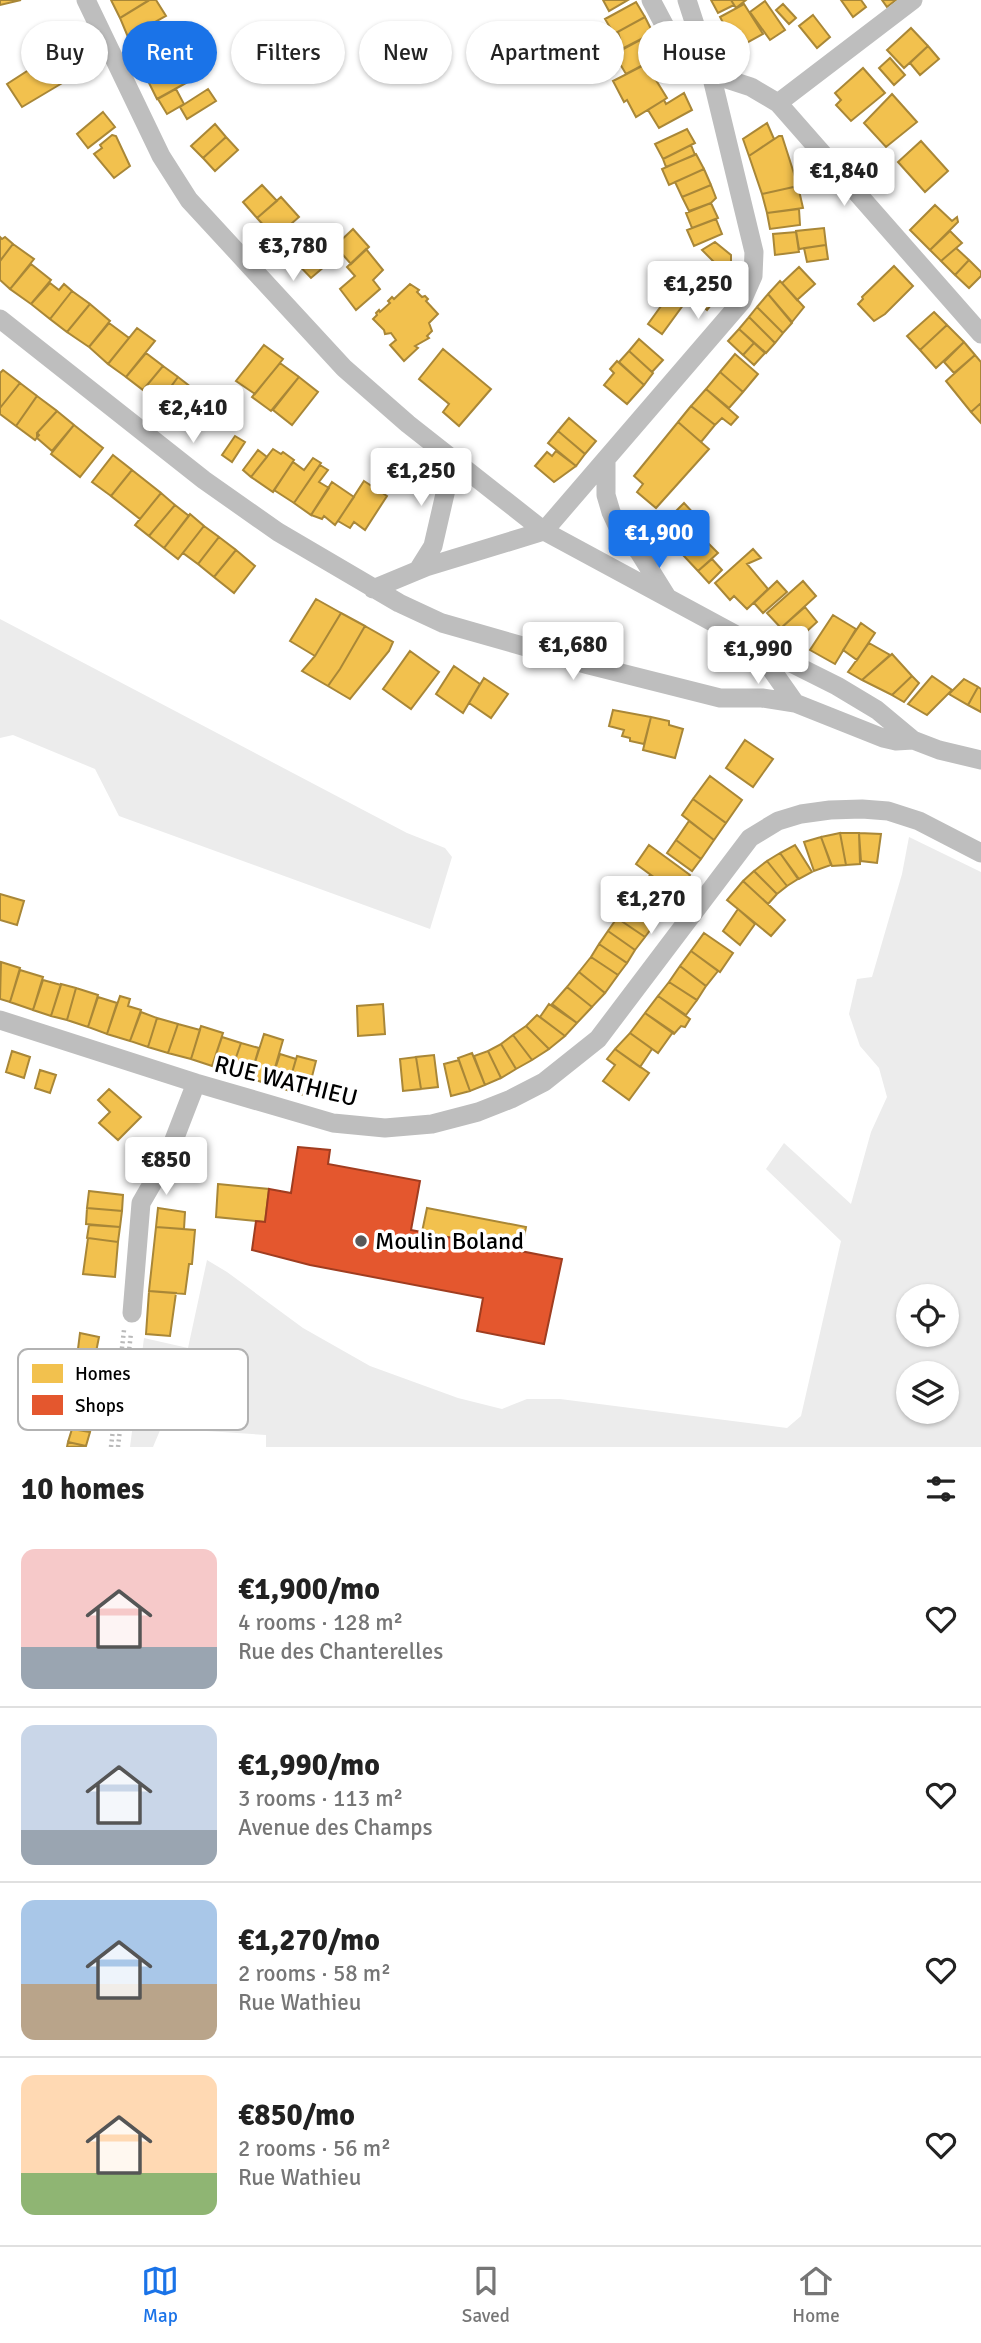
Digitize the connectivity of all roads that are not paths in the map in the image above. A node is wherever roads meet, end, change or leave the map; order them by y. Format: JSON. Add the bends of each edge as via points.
{"nodes":[{"id":1,"x":86,"y":0,"type":"edge"},
{"id":2,"x":651,"y":0,"type":"edge"},
{"id":3,"x":687,"y":0,"type":"edge"},
{"id":4,"x":913,"y":0,"type":"edge"},
{"id":5,"x":662,"y":21,"type":"edge"},
{"id":6,"x":694,"y":21,"type":"edge"},
{"id":7,"x":713,"y":84,"type":"edge"},
{"id":8,"x":740,"y":84,"type":"edge"},
{"id":9,"x":778,"y":103,"type":"junction"},
{"id":10,"x":0,"y":319,"type":"edge"},
{"id":11,"x":981,"y":334,"type":"edge"},
{"id":12,"x":453,"y":459,"type":"junction"},
{"id":13,"x":606,"y":459,"type":"junction"},
{"id":14,"x":544,"y":531,"type":"junction"},
{"id":15,"x":418,"y":570,"type":"junction"},
{"id":16,"x":373,"y":589,"type":"junction"},
{"id":17,"x":668,"y":598,"type":"junction"},
{"id":18,"x":755,"y":645,"type":"junction"},
{"id":19,"x":747,"y":697,"type":"junction"},
{"id":20,"x":794,"y":703,"type":"junction"},
{"id":21,"x":913,"y":740,"type":"junction"},
{"id":22,"x":981,"y":760,"type":"edge"},
{"id":23,"x":981,"y":853,"type":"edge"},
{"id":24,"x":0,"y":1020,"type":"edge"},
{"id":25,"x":196,"y":1083,"type":"junction"},
{"id":26,"x":132,"y":1313,"type":"road end"}],
"edges":[{"from":1,"to":12,"type":"street","via":[[161,156],[189,200],[344,368]]},
{"from":2,"to":5,"type":"street"},
{"from":3,"to":6,"type":"street"},
{"from":4,"to":9,"type":"street"},
{"from":7,"to":13,"type":"street","via":[[754,252],[753,276],[742,301]]},
{"from":8,"to":9,"type":"street"},
{"from":9,"to":11,"type":"street"},
{"from":10,"to":16,"type":"street","via":[[204,480],[278,532]]},
{"from":12,"to":14,"type":"street"},
{"from":12,"to":15,"type":"street","via":[[433,546]]},
{"from":13,"to":14,"type":"street"},
{"from":13,"to":17,"type":"street","via":[[611,512]]},
{"from":14,"to":15,"type":"street"},
{"from":14,"to":17,"type":"street"},
{"from":15,"to":16,"type":"street"},
{"from":16,"to":19,"type":"street","via":[[442,623],[691,691],[720,698]]},
{"from":17,"to":18,"type":"street"},
{"from":18,"to":19,"type":"street","via":[[764,678]]},
{"from":18,"to":20,"type":"street"},
{"from":18,"to":21,"type":"street","via":[[857,697]]},
{"from":19,"to":20,"type":"street"},
{"from":20,"to":21,"type":"street","via":[[883,738]]},
{"from":21,"to":22,"type":"street"},
{"from":23,"to":25,"type":"street","name":"RUE WATHIEU","via":[[941,831],[888,811],[830,810],[778,821],[750,838],[598,1039],[544,1082],[478,1112],[397,1127],[332,1123]]},
{"from":24,"to":25,"type":"street"},
{"from":25,"to":26,"type":"street","name":"RUE WATHIEU","via":[[167,1158],[141,1203]]}]}
